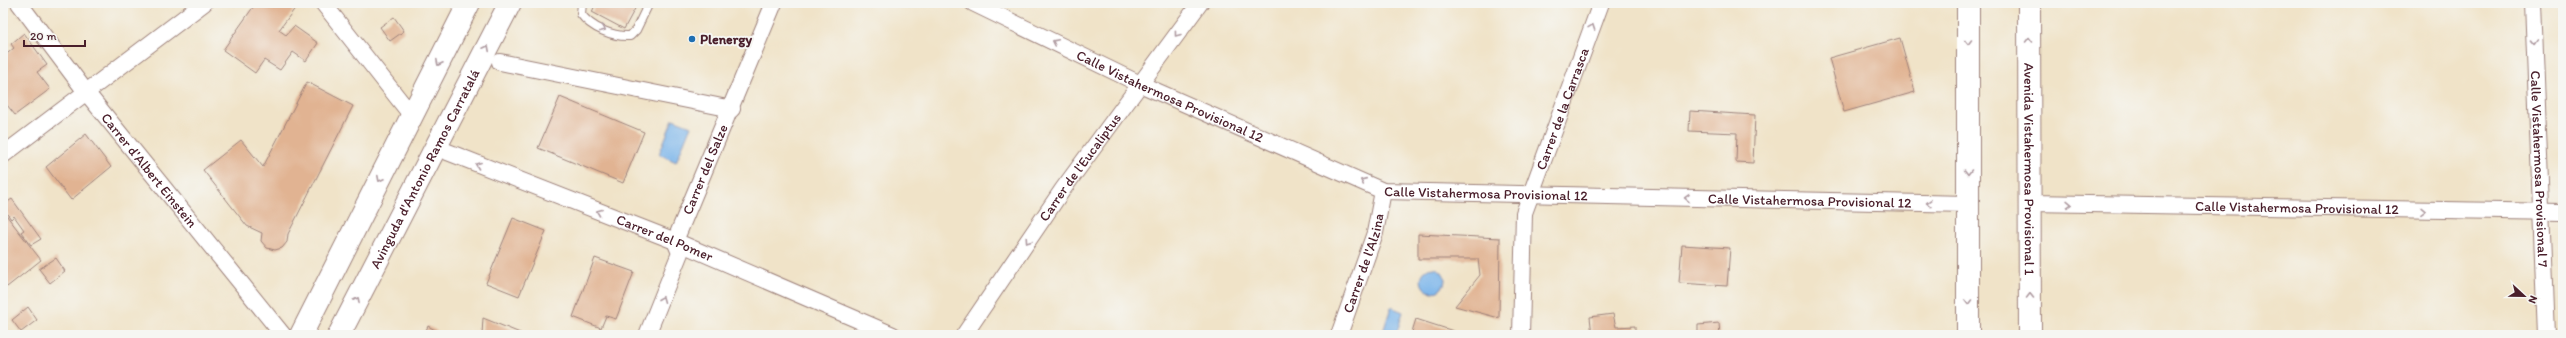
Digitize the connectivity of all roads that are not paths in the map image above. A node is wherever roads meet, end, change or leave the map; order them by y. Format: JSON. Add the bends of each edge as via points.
{"nodes":[{"id":1,"x":20,"y":3,"type":"edge"},
{"id":2,"x":204,"y":3,"type":"edge"},
{"id":3,"x":323,"y":3,"type":"edge"},
{"id":4,"x":469,"y":3,"type":"edge"},
{"id":5,"x":510,"y":3,"type":"edge"},
{"id":6,"x":582,"y":3,"type":"edge"},
{"id":7,"x":649,"y":3,"type":"edge"},
{"id":8,"x":774,"y":3,"type":"edge"},
{"id":9,"x":973,"y":3,"type":"edge"},
{"id":10,"x":1200,"y":3,"type":"edge"},
{"id":11,"x":1601,"y":3,"type":"edge"},
{"id":12,"x":1968,"y":3,"type":"edge"},
{"id":13,"x":2029,"y":3,"type":"edge"},
{"id":14,"x":2533,"y":3,"type":"edge"},
{"id":15,"x":500,"y":62,"type":"dead end"},
{"id":16,"x":1140,"y":84,"type":"junction"},
{"id":17,"x":86,"y":92,"type":"junction"},
{"id":18,"x":732,"y":109,"type":"junction"},
{"id":19,"x":412,"y":116,"type":"junction"},
{"id":20,"x":435,"y":148,"type":"junction"},
{"id":21,"x":3,"y":155,"type":"edge"},
{"id":22,"x":1383,"y":191,"type":"junction"},
{"id":23,"x":1530,"y":194,"type":"junction"},
{"id":24,"x":2030,"y":203,"type":"junction"},
{"id":25,"x":1968,"y":204,"type":"junction"},
{"id":26,"x":2563,"y":212,"type":"edge"},
{"id":27,"x":2540,"y":214,"type":"junction"},
{"id":28,"x":675,"y":241,"type":"junction"},
{"id":29,"x":283,"y":335,"type":"edge"},
{"id":30,"x":301,"y":335,"type":"edge"},
{"id":31,"x":339,"y":335,"type":"edge"},
{"id":32,"x":647,"y":335,"type":"edge"},
{"id":33,"x":893,"y":335,"type":"edge"},
{"id":34,"x":964,"y":335,"type":"edge"},
{"id":35,"x":1339,"y":335,"type":"edge"},
{"id":36,"x":1521,"y":335,"type":"edge"},
{"id":37,"x":1968,"y":335,"type":"edge"},
{"id":38,"x":2030,"y":335,"type":"edge"},
{"id":39,"x":2546,"y":335,"type":"edge"}],
"edges":[{"from":1,"to":17,"type":"street","name":"Carrer d'Albert Einstein"},
{"from":2,"to":17,"type":"street"},
{"from":3,"to":19,"type":"street"},
{"from":4,"to":19,"type":"main road","one_way":true},
{"from":20,"to":5,"type":"main road","name":"Avinguda d'Antonio Ramos Carratalá","one_way":true},
{"from":6,"to":7,"type":"lane","one_way":true,"via":[[581,14],[588,23],[620,36],[630,36],[636,30]]},
{"from":8,"to":18,"type":"street","name":"Carrer del Salze"},
{"from":16,"to":9,"type":"street","name":"Calle Vistahermosa Provisional 12","one_way":true},
{"from":10,"to":16,"type":"street","name":"Carrer de l'Eucaliptus","one_way":true},
{"from":23,"to":11,"type":"street","name":"Carrer de la Carrasca","one_way":true},
{"from":12,"to":25,"type":"main road","one_way":true},
{"from":24,"to":13,"type":"main road","name":"Avenida Vistahermosa Provisional 1","one_way":true},
{"from":14,"to":27,"type":"street","name":"Calle Vistahermosa Provisional 7","one_way":true},
{"from":15,"to":18,"type":"street"},
{"from":22,"to":16,"type":"street","name":"Calle Vistahermosa Provisional 12","one_way":true},
{"from":16,"to":34,"type":"street","name":"Carrer de l'Eucaliptus","one_way":true},
{"from":17,"to":21,"type":"street"},
{"from":17,"to":29,"type":"street","name":"Carrer d'Albert Einstein"},
{"from":18,"to":28,"type":"street","name":"Carrer del Salze"},
{"from":19,"to":30,"type":"main road","one_way":true},
{"from":28,"to":20,"type":"street","name":"Carrer del Pomer","one_way":true},
{"from":31,"to":20,"type":"main road","name":"Avinguda d'Antonio Ramos Carratalá","one_way":true},
{"from":22,"to":23,"type":"street","name":"Calle Vistahermosa Provisional 12"},
{"from":22,"to":35,"type":"street","name":"Carrer de l'Alzina","via":[[1375,233]]},
{"from":25,"to":23,"type":"street","name":"Calle Vistahermosa Provisional 12","one_way":true},
{"from":23,"to":36,"type":"street","name":"Carrer de la Carrasca","via":[[1524,213]]},
{"from":24,"to":27,"type":"street","name":"Calle Vistahermosa Provisional 12","one_way":true},
{"from":38,"to":24,"type":"main road","name":"Avenida Vistahermosa Provisional 1","one_way":true},
{"from":25,"to":37,"type":"main road","one_way":true},
{"from":26,"to":27,"type":"street","name":"Calle Vistahermosa Provisional 12"},
{"from":27,"to":39,"type":"street","name":"Calle Vistahermosa Provisional 7"},
{"from":32,"to":28,"type":"street","one_way":true,"via":[[680,253]]},
{"from":28,"to":33,"type":"street","name":"Carrer del Pomer"}]}
